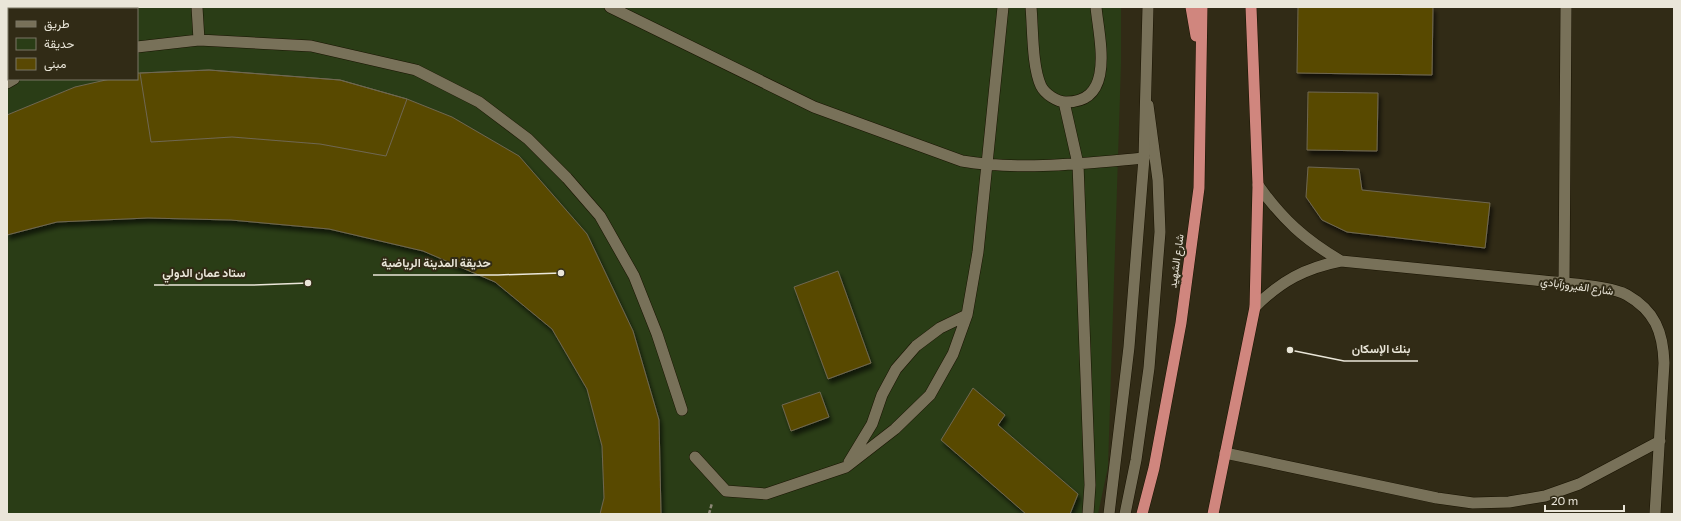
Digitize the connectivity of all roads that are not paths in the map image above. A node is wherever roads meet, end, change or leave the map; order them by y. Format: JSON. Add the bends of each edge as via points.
{"nodes":[{"id":1,"x":197,"y":7,"type":"edge"},
{"id":2,"x":610,"y":7,"type":"edge"},
{"id":3,"x":1003,"y":7,"type":"edge"},
{"id":4,"x":1031,"y":7,"type":"edge"},
{"id":5,"x":1096,"y":7,"type":"edge"},
{"id":6,"x":1148,"y":7,"type":"edge"},
{"id":7,"x":1191,"y":7,"type":"edge"},
{"id":8,"x":1202,"y":7,"type":"edge"},
{"id":9,"x":1251,"y":7,"type":"edge"},
{"id":10,"x":1566,"y":7,"type":"edge"},
{"id":11,"x":199,"y":40,"type":"junction"},
{"id":12,"x":138,"y":47,"type":"edge"},
{"id":13,"x":1201,"y":64,"type":"junction"},
{"id":14,"x":1146,"y":92,"type":"junction"},
{"id":15,"x":1064,"y":102,"type":"junction"},
{"id":16,"x":1144,"y":158,"type":"junction"},
{"id":17,"x":1078,"y":164,"type":"junction"},
{"id":18,"x":986,"y":165,"type":"junction"},
{"id":19,"x":1258,"y":185,"type":"junction"},
{"id":20,"x":1341,"y":261,"type":"junction"},
{"id":21,"x":1564,"y":284,"type":"junction"},
{"id":22,"x":1255,"y":307,"type":"junction"},
{"id":23,"x":967,"y":315,"type":"junction"},
{"id":24,"x":682,"y":410,"type":"dead end"},
{"id":25,"x":1660,"y":441,"type":"junction"},
{"id":26,"x":1225,"y":453,"type":"junction"},
{"id":27,"x":695,"y":457,"type":"dead end"},
{"id":28,"x":846,"y":467,"type":"junction"},
{"id":29,"x":1088,"y":514,"type":"edge"},
{"id":30,"x":1109,"y":514,"type":"edge"},
{"id":31,"x":1125,"y":514,"type":"edge"},
{"id":32,"x":1142,"y":514,"type":"edge"},
{"id":33,"x":1213,"y":514,"type":"edge"},
{"id":34,"x":1655,"y":514,"type":"edge"}],
"edges":[{"from":1,"to":11,"type":"street"},
{"from":2,"to":18,"type":"street","via":[[814,107],[962,161]]},
{"from":3,"to":18,"type":"street"},
{"from":4,"to":15,"type":"street","via":[[1037,75],[1042,87],[1051,97]]},
{"from":5,"to":15,"type":"street","via":[[1102,73],[1098,85],[1089,96],[1077,101]]},
{"from":6,"to":14,"type":"street"},
{"from":7,"to":13,"type":"highway"},
{"from":8,"to":13,"type":"highway","name":"شارع الشهيد"},
{"from":9,"to":19,"type":"highway"},
{"from":10,"to":21,"type":"street"},
{"from":11,"to":12,"type":"street"},
{"from":11,"to":24,"type":"street","via":[[311,46],[416,70],[479,102],[528,139],[567,178],[608,229],[634,276],[657,334]]},
{"from":13,"to":32,"type":"highway","name":"شارع الشهيد","via":[[1199,188],[1181,323],[1154,468]]},
{"from":14,"to":16,"type":"street"},
{"from":14,"to":31,"type":"street","via":[[1158,180],[1160,232],[1149,368]]},
{"from":15,"to":17,"type":"street"},
{"from":16,"to":17,"type":"street"},
{"from":16,"to":30,"type":"street","via":[[1129,347]]},
{"from":17,"to":18,"type":"street"},
{"from":17,"to":29,"type":"street","via":[[1090,485]]},
{"from":18,"to":23,"type":"street","via":[[978,252]]},
{"from":19,"to":20,"type":"street","name":"شارع الفيروزآبادي","via":[[1271,204],[1295,229]]},
{"from":19,"to":22,"type":"highway"},
{"from":20,"to":21,"type":"street","name":"شارع الفيروزآبادي"},
{"from":20,"to":22,"type":"street","name":"شارع الفيروزآبادي","via":[[1303,271],[1269,293]]},
{"from":21,"to":25,"type":"street","name":"شارع الفيروزآبادي","via":[[1609,289],[1625,294],[1640,303],[1651,315],[1659,330],[1663,346]]},
{"from":22,"to":26,"type":"highway"},
{"from":23,"to":28,"type":"street","via":[[953,354],[930,395],[895,429]]},
{"from":23,"to":28,"type":"street","via":[[940,328],[916,346],[896,369],[882,395],[872,424]]},
{"from":25,"to":26,"type":"street","via":[[1572,487],[1516,501],[1480,503],[1437,498]]},
{"from":25,"to":34,"type":"street","name":"شارع الفيروزآبادي"},
{"from":26,"to":33,"type":"highway"},
{"from":27,"to":28,"type":"street","via":[[726,491],[766,494]]}]}
